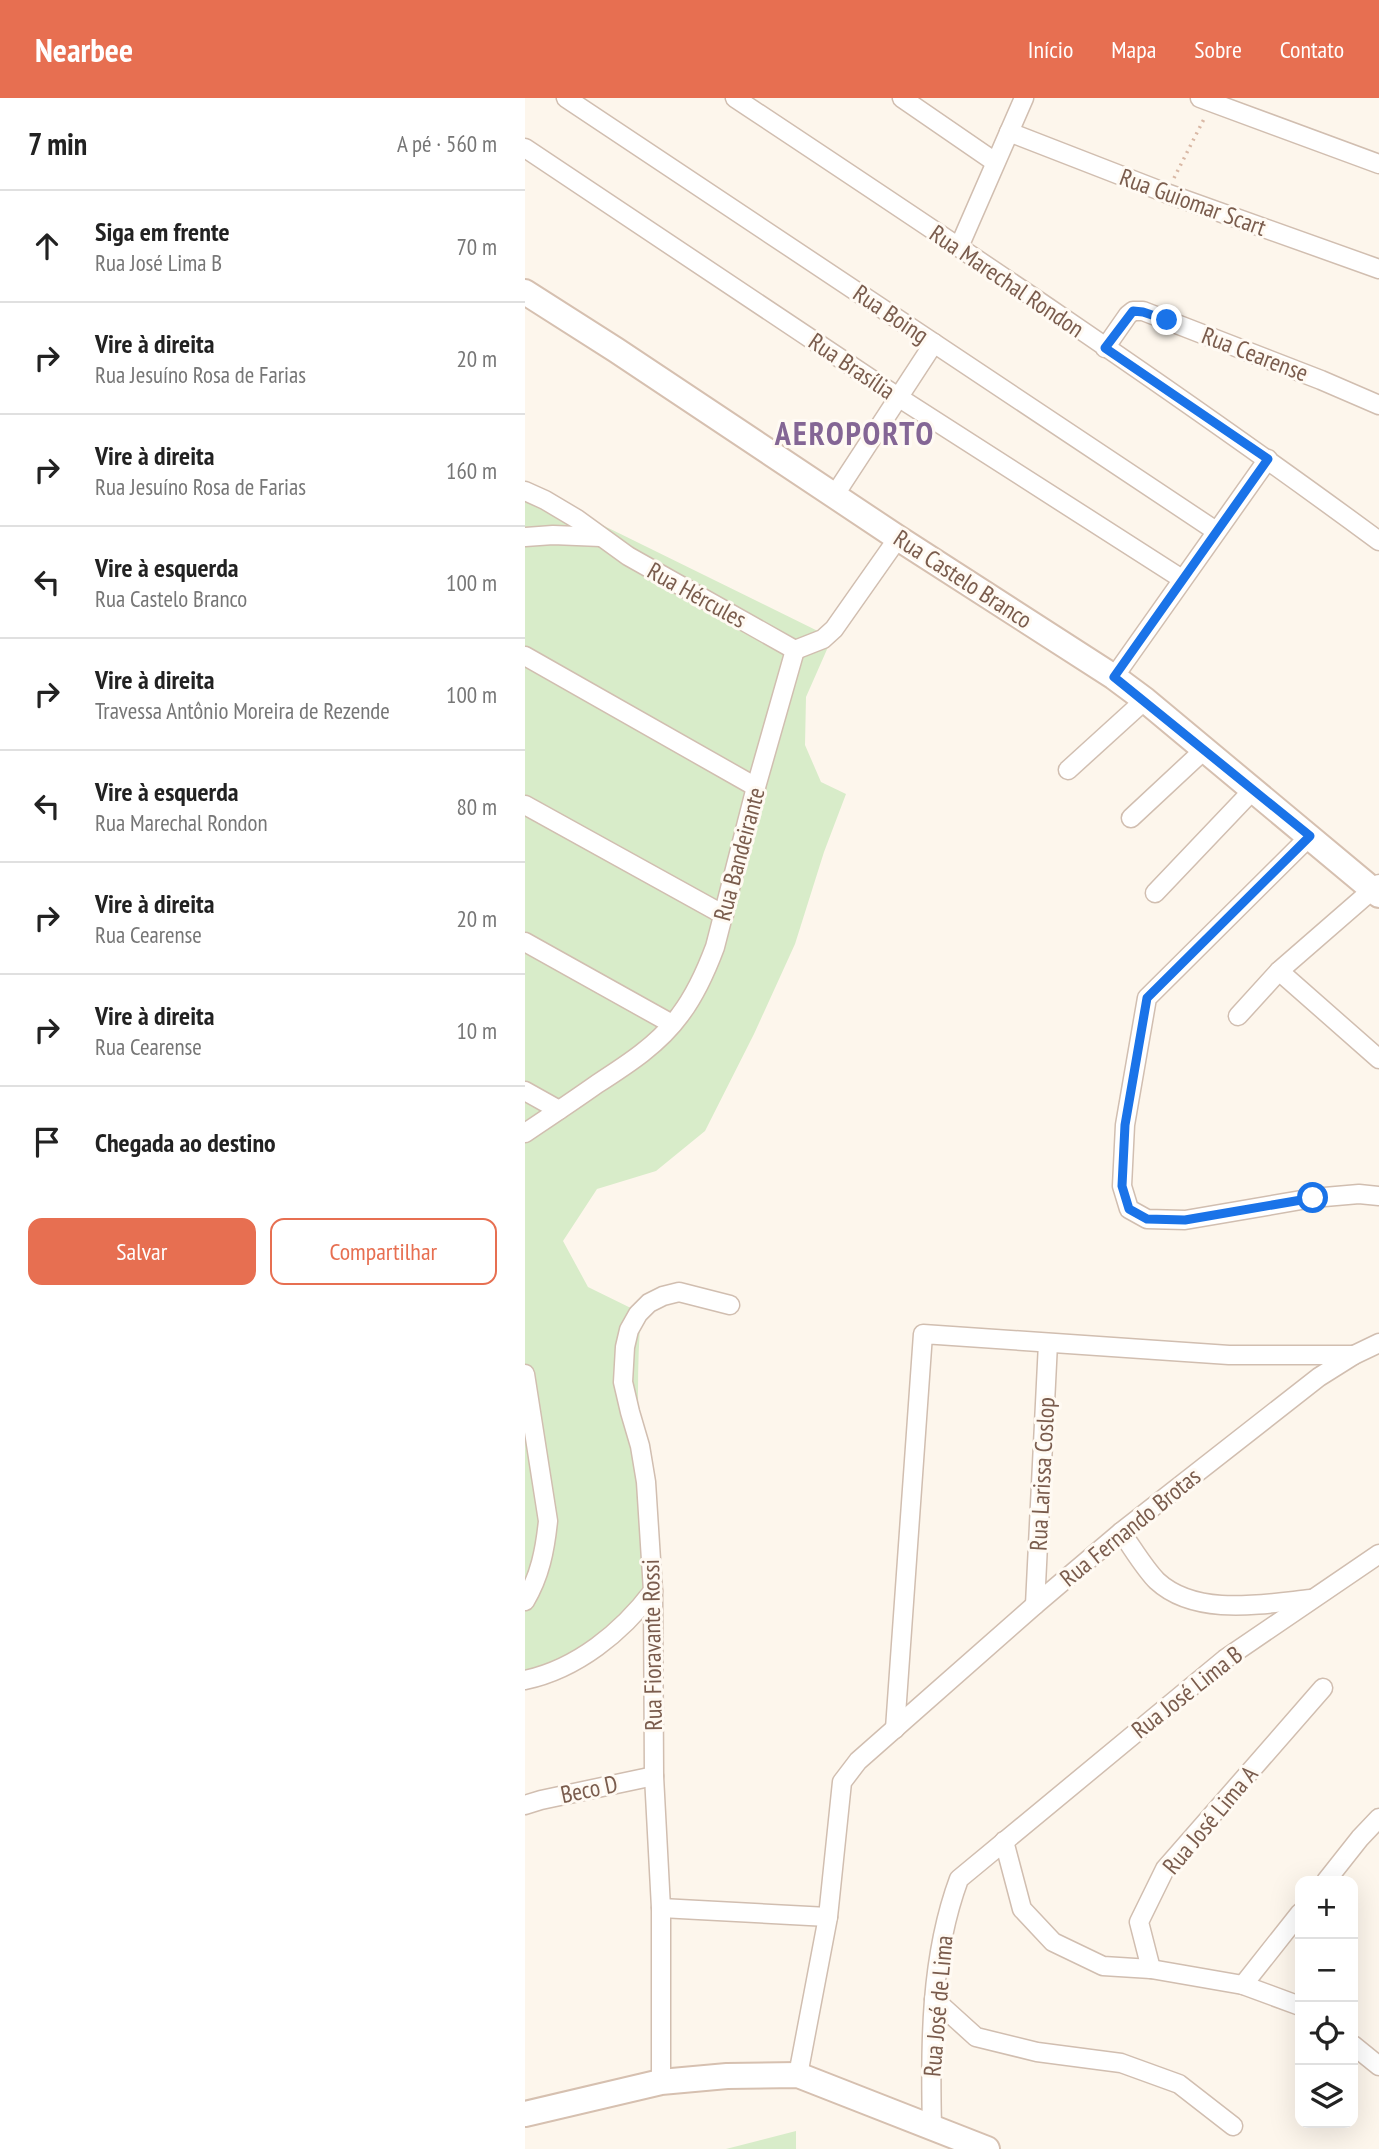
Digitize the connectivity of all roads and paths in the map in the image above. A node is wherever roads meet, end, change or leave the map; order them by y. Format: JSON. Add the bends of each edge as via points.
{"nodes":[{"id":1,"x":566,"y":98,"type":"edge"},
{"id":2,"x":735,"y":98,"type":"edge"},
{"id":3,"x":902,"y":98,"type":"edge"},
{"id":4,"x":1024,"y":98,"type":"edge"},
{"id":5,"x":1214,"y":100,"type":"edge"},
{"id":6,"x":1009,"y":132,"type":"junction"},
{"id":7,"x":525,"y":148,"type":"edge"},
{"id":8,"x":996,"y":162,"type":"junction"},
{"id":9,"x":1379,"y":164,"type":"edge"},
{"id":10,"x":1166,"y":194,"type":"junction"},
{"id":11,"x":959,"y":247,"type":"junction"},
{"id":12,"x":1379,"y":269,"type":"edge"},
{"id":13,"x":525,"y":292,"type":"edge"},
{"id":14,"x":934,"y":343,"type":"junction"},
{"id":15,"x":1105,"y":348,"type":"junction"},
{"id":16,"x":898,"y":397,"type":"junction"},
{"id":17,"x":1379,"y":405,"type":"edge"},
{"id":18,"x":1268,"y":459,"type":"junction"},
{"id":19,"x":525,"y":491,"type":"edge"},
{"id":20,"x":834,"y":496,"type":"junction"},
{"id":21,"x":1216,"y":531,"type":"junction"},
{"id":22,"x":525,"y":537,"type":"edge"},
{"id":23,"x":601,"y":537,"type":"junction"},
{"id":24,"x":898,"y":538,"type":"junction"},
{"id":25,"x":1379,"y":541,"type":"edge"},
{"id":26,"x":1182,"y":579,"type":"junction"},
{"id":27,"x":795,"y":650,"type":"junction"},
{"id":28,"x":525,"y":656,"type":"edge"},
{"id":29,"x":1114,"y":677,"type":"junction"},
{"id":30,"x":1145,"y":700,"type":"junction"},
{"id":31,"x":1204,"y":750,"type":"junction"},
{"id":32,"x":1068,"y":770,"type":"dead end"},
{"id":33,"x":756,"y":787,"type":"junction"},
{"id":34,"x":1253,"y":790,"type":"junction"},
{"id":35,"x":525,"y":805,"type":"edge"},
{"id":36,"x":1131,"y":818,"type":"dead end"},
{"id":37,"x":1310,"y":836,"type":"junction"},
{"id":38,"x":1377,"y":889,"type":"edge"},
{"id":39,"x":1156,"y":893,"type":"dead end"},
{"id":40,"x":724,"y":915,"type":"junction"},
{"id":41,"x":525,"y":942,"type":"edge"},
{"id":42,"x":1279,"y":971,"type":"junction"},
{"id":43,"x":1238,"y":1016,"type":"dead end"},
{"id":44,"x":673,"y":1024,"type":"junction"},
{"id":45,"x":1379,"y":1059,"type":"edge"},
{"id":46,"x":525,"y":1091,"type":"edge"},
{"id":47,"x":559,"y":1110,"type":"junction"},
{"id":48,"x":525,"y":1133,"type":"edge"},
{"id":49,"x":1379,"y":1196,"type":"edge"},
{"id":50,"x":730,"y":1305,"type":"dead end"},
{"id":51,"x":1048,"y":1343,"type":"junction"},
{"id":52,"x":1379,"y":1343,"type":"edge"},
{"id":53,"x":1354,"y":1355,"type":"junction"},
{"id":54,"x":525,"y":1374,"type":"edge"},
{"id":55,"x":1121,"y":1532,"type":"junction"},
{"id":56,"x":1379,"y":1554,"type":"edge"},
{"id":57,"x":653,"y":1591,"type":"junction"},
{"id":58,"x":526,"y":1598,"type":"edge"},
{"id":59,"x":1314,"y":1599,"type":"junction"},
{"id":60,"x":1035,"y":1605,"type":"junction"},
{"id":61,"x":525,"y":1680,"type":"edge"},
{"id":62,"x":1323,"y":1688,"type":"dead end"},
{"id":63,"x":895,"y":1729,"type":"junction"},
{"id":64,"x":654,"y":1776,"type":"junction"},
{"id":65,"x":525,"y":1805,"type":"edge"},
{"id":66,"x":1379,"y":1818,"type":"edge"},
{"id":67,"x":1003,"y":1841,"type":"junction"},
{"id":68,"x":1330,"y":1876,"type":"edge"},
{"id":69,"x":661,"y":1908,"type":"junction"},
{"id":70,"x":828,"y":1917,"type":"junction"},
{"id":71,"x":1295,"y":1919,"type":"edge"},
{"id":72,"x":1151,"y":1969,"type":"junction"},
{"id":73,"x":1243,"y":1985,"type":"junction"},
{"id":74,"x":934,"y":1999,"type":"junction"},
{"id":75,"x":1295,"y":2005,"type":"edge"},
{"id":76,"x":1358,"y":2049,"type":"edge"},
{"id":77,"x":1379,"y":2066,"type":"edge"},
{"id":78,"x":798,"y":2075,"type":"junction"},
{"id":79,"x":661,"y":2082,"type":"junction"},
{"id":80,"x":525,"y":2114,"type":"edge"},
{"id":81,"x":1233,"y":2126,"type":"dead end"},
{"id":82,"x":932,"y":2128,"type":"junction"},
{"id":83,"x":987,"y":2149,"type":"edge"}],
"edges":[{"from":1,"to":14,"type":"street","name":"Rua Boing"},
{"from":2,"to":11,"type":"street","name":"Rua Marechal Rondon"},
{"from":3,"to":8,"type":"street"},
{"from":4,"to":6,"type":"street"},
{"from":5,"to":9,"type":"street"},
{"from":5,"to":10,"type":"path"},
{"from":6,"to":8,"type":"street"},
{"from":6,"to":10,"type":"street","name":"Rua Guiomar Scart"},
{"from":7,"to":16,"type":"street","name":"Rua Brasília"},
{"from":8,"to":11,"type":"street"},
{"from":10,"to":12,"type":"street","name":"Rua Guiomar Scart"},
{"from":11,"to":15,"type":"street","name":"Rua Marechal Rondon"},
{"from":13,"to":20,"type":"street","name":"Rua Castelo Branco"},
{"from":14,"to":16,"type":"street"},
{"from":14,"to":21,"type":"street","name":"Rua Boing"},
{"from":15,"to":17,"type":"street","name":"Rua Cearense","via":[[1128,315],[1143,312]]},
{"from":15,"to":18,"type":"street","name":"Rua Marechal Rondon"},
{"from":16,"to":20,"type":"street"},
{"from":16,"to":26,"type":"street","name":"Rua Brasília"},
{"from":18,"to":21,"type":"street"},
{"from":18,"to":25,"type":"street","name":"Rua Marechal Rondon"},
{"from":19,"to":23,"type":"street","name":"Rua Hércules","via":[[557,506]]},
{"from":20,"to":24,"type":"street","name":"Rua Castelo Branco"},
{"from":21,"to":26,"type":"street"},
{"from":22,"to":23,"type":"street"},
{"from":23,"to":27,"type":"street","name":"Rua Hércules"},
{"from":24,"to":27,"type":"street","via":[[834,629],[823,639]]},
{"from":24,"to":29,"type":"street","name":"Rua Castelo Branco"},
{"from":26,"to":29,"type":"street"},
{"from":27,"to":33,"type":"street","name":"Rua Bandeirante"},
{"from":28,"to":33,"type":"street"},
{"from":29,"to":30,"type":"street","name":"Rua Castelo Branco"},
{"from":30,"to":31,"type":"street","name":"Rua Castelo Branco"},
{"from":30,"to":32,"type":"street"},
{"from":31,"to":34,"type":"street","name":"Rua Castelo Branco"},
{"from":31,"to":36,"type":"street"},
{"from":33,"to":40,"type":"street","name":"Rua Bandeirante"},
{"from":34,"to":37,"type":"street","name":"Rua Castelo Branco"},
{"from":34,"to":39,"type":"street"},
{"from":35,"to":40,"type":"street"},
{"from":37,"to":38,"type":"street","name":"Rua Castelo Branco"},
{"from":37,"to":49,"type":"street","via":[[1147,998],[1125,1125],[1122,1186],[1129,1209],[1147,1219],[1185,1220],[1313,1198]]},
{"from":38,"to":42,"type":"street"},
{"from":40,"to":44,"type":"street","name":"Rua Bandeirante","via":[[706,972]]},
{"from":41,"to":44,"type":"street"},
{"from":42,"to":43,"type":"street"},
{"from":42,"to":45,"type":"street"},
{"from":44,"to":47,"type":"street","name":"Rua Bandeirante","via":[[642,1054]]},
{"from":46,"to":47,"type":"street"},
{"from":47,"to":48,"type":"street","name":"Rua Bandeirante"},
{"from":50,"to":57,"type":"street","name":"Rua Fioravante Rossi","via":[[679,1292],[649,1303],[629,1330],[623,1382],[641,1446]]},
{"from":51,"to":53,"type":"street","via":[[1230,1355]]},
{"from":51,"to":60,"type":"street","name":"Rua Larissa Coslop"},
{"from":51,"to":63,"type":"street","via":[[923,1334]]},
{"from":52,"to":53,"type":"street","name":"Rua Fernando Brotas"},
{"from":53,"to":55,"type":"street","name":"Rua Fernando Brotas","via":[[1319,1377]]},
{"from":54,"to":58,"type":"street","via":[[548,1521],[540,1570]]},
{"from":55,"to":59,"type":"street","via":[[1157,1581],[1197,1601],[1233,1606]]},
{"from":55,"to":60,"type":"street","name":"Rua Fernando Brotas"},
{"from":56,"to":59,"type":"street","name":"Rua José Lima B"},
{"from":57,"to":61,"type":"street","via":[[635,1615],[594,1649],[545,1676]]},
{"from":57,"to":64,"type":"street","name":"Rua Fioravante Rossi"},
{"from":59,"to":67,"type":"street","name":"Rua José Lima B","via":[[1225,1659]]},
{"from":60,"to":63,"type":"street","name":"Rua Fernando Brotas"},
{"from":62,"to":72,"type":"street","name":"Rua José Lima A","via":[[1165,1869],[1139,1922]]},
{"from":63,"to":70,"type":"street","name":"Rua Fernando Brotas","via":[[858,1761],[842,1782]]},
{"from":64,"to":65,"type":"street","name":"Beco D"},
{"from":64,"to":69,"type":"street","name":"Rua Fioravante Rossi"},
{"from":66,"to":68,"type":"street"},
{"from":67,"to":72,"type":"street","via":[[1022,1909],[1053,1942],[1103,1966]]},
{"from":67,"to":74,"type":"street","name":"Rua José de Lima","via":[[959,1879],[947,1910]]},
{"from":69,"to":70,"type":"street"},
{"from":69,"to":79,"type":"street","name":"Rua Fioravante Rossi"},
{"from":70,"to":78,"type":"street","name":"Rua Fernando Brotas"},
{"from":71,"to":73,"type":"street"},
{"from":72,"to":73,"type":"street"},
{"from":73,"to":75,"type":"street"},
{"from":74,"to":81,"type":"street","via":[[976,2037],[1037,2052],[1121,2063],[1179,2084]]},
{"from":74,"to":82,"type":"street","name":"Rua José de Lima"},
{"from":76,"to":77,"type":"street"},
{"from":78,"to":79,"type":"street"},
{"from":78,"to":82,"type":"street"},
{"from":79,"to":80,"type":"street"},
{"from":82,"to":83,"type":"street"}]}
